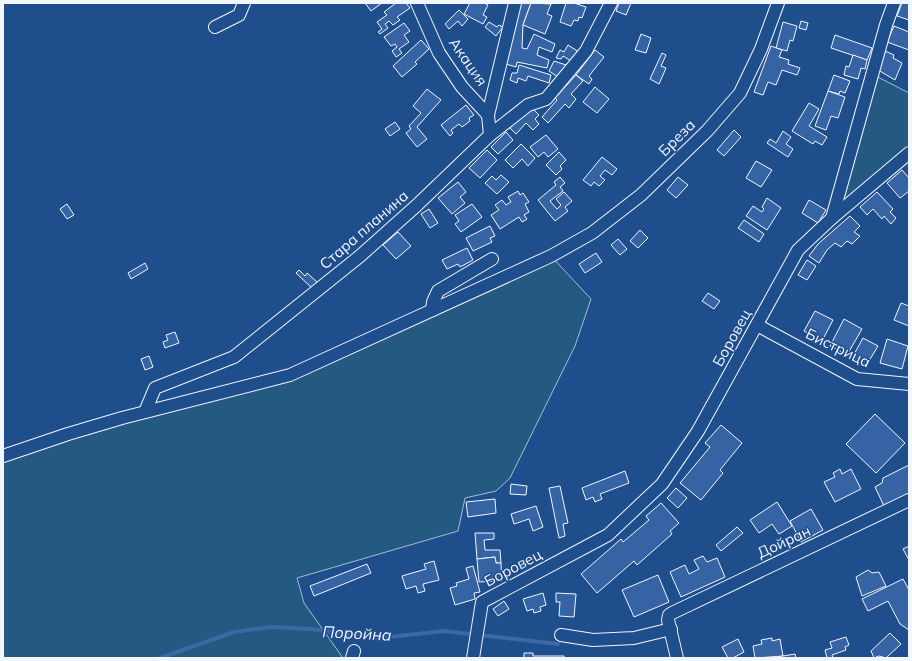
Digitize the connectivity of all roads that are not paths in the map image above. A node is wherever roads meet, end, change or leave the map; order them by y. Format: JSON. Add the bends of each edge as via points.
{"nodes":[{"id":1,"x":244,"y":3,"type":"edge"},
{"id":2,"x":417,"y":3,"type":"edge"},
{"id":3,"x":515,"y":3,"type":"edge"},
{"id":4,"x":611,"y":3,"type":"edge"},
{"id":5,"x":778,"y":3,"type":"edge"},
{"id":6,"x":894,"y":3,"type":"edge"},
{"id":7,"x":215,"y":27,"type":"dead end"},
{"id":8,"x":488,"y":115,"type":"junction"},
{"id":9,"x":490,"y":135,"type":"junction"},
{"id":10,"x":909,"y":153,"type":"edge"},
{"id":11,"x":832,"y":218,"type":"junction"},
{"id":12,"x":492,"y":259,"type":"dead end"},
{"id":13,"x":432,"y":310,"type":"junction"},
{"id":14,"x":757,"y":325,"type":"junction"},
{"id":15,"x":909,"y":384,"type":"edge"},
{"id":16,"x":145,"y":412,"type":"junction"},
{"id":17,"x":3,"y":456,"type":"edge"},
{"id":18,"x":909,"y":500,"type":"edge"},
{"id":19,"x":671,"y":629,"type":"junction"},
{"id":20,"x":561,"y":635,"type":"dead end"},
{"id":21,"x":473,"y":658,"type":"edge"},
{"id":22,"x":677,"y":658,"type":"edge"}],
"edges":[{"from":1,"to":7,"type":"street","via":[[239,15]]},
{"from":2,"to":8,"type":"street","name":"Акация","via":[[439,53],[462,87]]},
{"from":3,"to":8,"type":"street"},
{"from":4,"to":9,"type":"street","via":[[586,52],[546,98],[528,105]]},
{"from":5,"to":13,"type":"street","name":"Бреза","via":[[761,49],[740,93],[707,131],[642,195],[592,233],[551,256]]},
{"from":6,"to":11,"type":"street"},
{"from":8,"to":9,"type":"street"},
{"from":9,"to":16,"type":"street","name":"Стара планина","via":[[360,256],[234,357],[155,388]]},
{"from":10,"to":11,"type":"street","name":"Боровец"},
{"from":11,"to":14,"type":"street","name":"Боровец","via":[[798,250]]},
{"from":12,"to":13,"type":"street","via":[[438,291]]},
{"from":13,"to":16,"type":"street","name":"Бреза","via":[[290,375]]},
{"from":14,"to":15,"type":"street","name":"Бистрица","via":[[857,379]]},
{"from":14,"to":21,"type":"street","name":"Боровец","via":[[698,431],[662,484],[608,535],[482,602]]},
{"from":16,"to":17,"type":"street","name":"Бреза"},
{"from":18,"to":19,"type":"street","name":"Дойран","via":[[672,613],[668,620]]},
{"from":19,"to":20,"type":"street","via":[[634,638],[593,640]]},
{"from":19,"to":22,"type":"street"}]}
